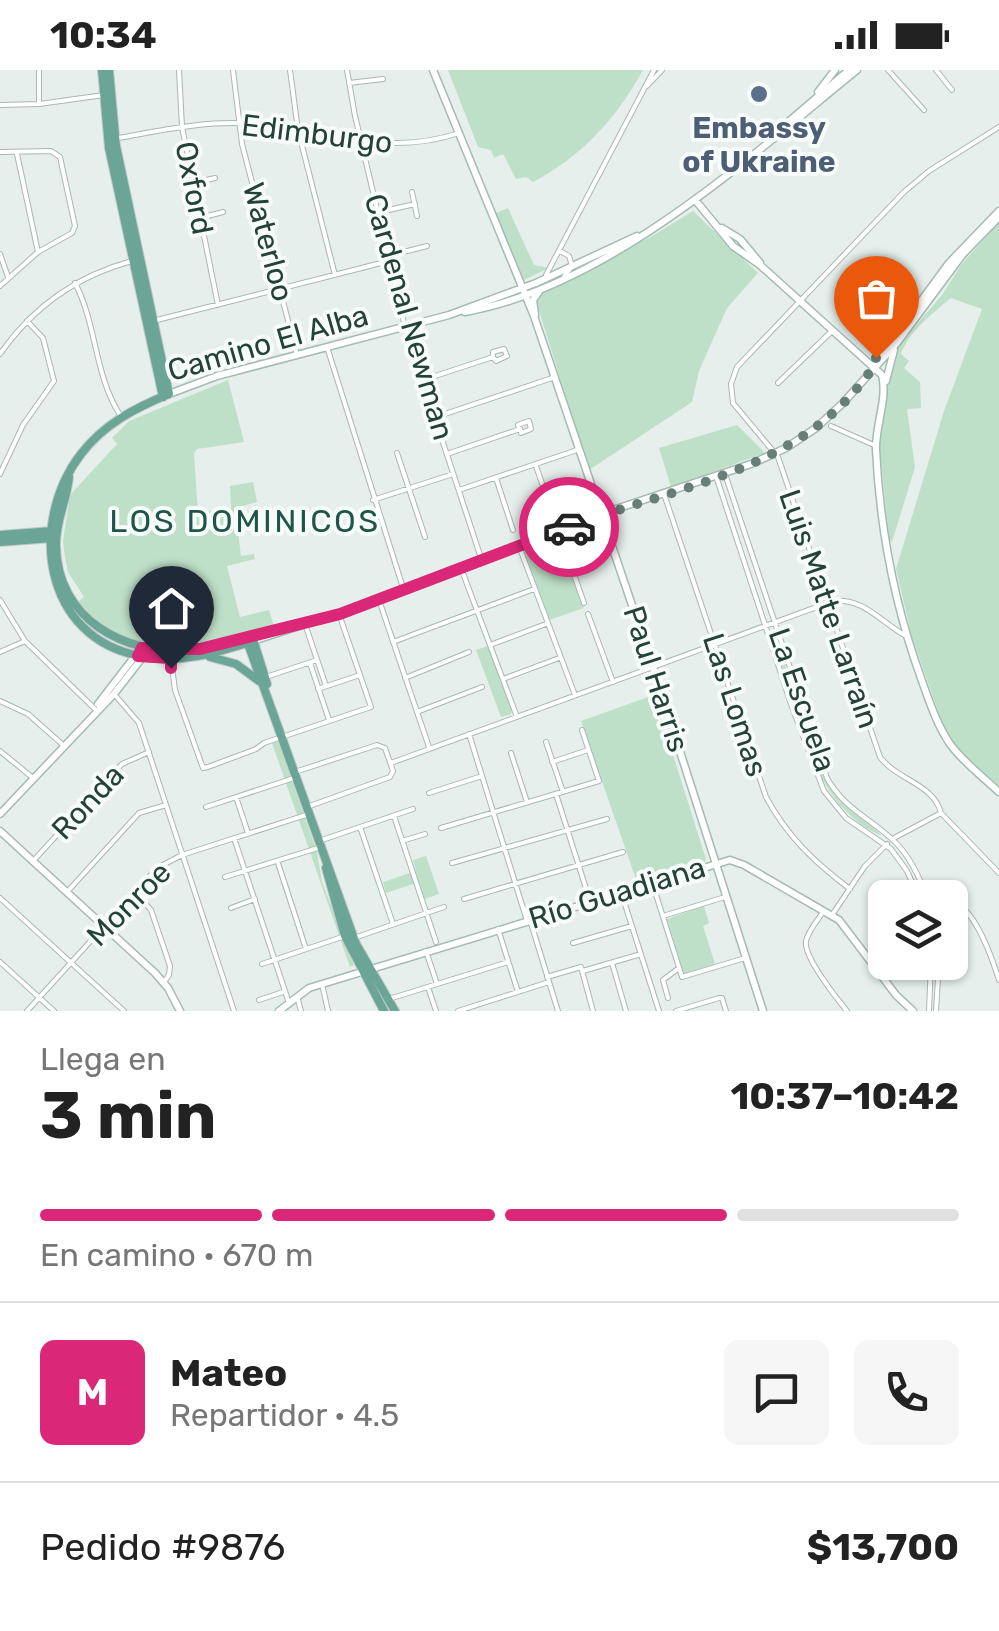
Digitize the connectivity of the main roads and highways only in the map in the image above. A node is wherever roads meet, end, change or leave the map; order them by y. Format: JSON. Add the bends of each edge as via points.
{"nodes":[{"id":1,"x":106,"y":70,"type":"edge"},
{"id":2,"x":166,"y":396,"type":"junction"},
{"id":3,"x":54,"y":534,"type":"junction"},
{"id":4,"x":0,"y":539,"type":"edge"},
{"id":5,"x":252,"y":639,"type":"junction"},
{"id":6,"x":143,"y":652,"type":"junction"},
{"id":7,"x":201,"y":656,"type":"junction"},
{"id":8,"x":268,"y":693,"type":"junction"},
{"id":9,"x":382,"y":1006,"type":"edge"},
{"id":10,"x":395,"y":1011,"type":"edge"}],
"edges":[{"from":1,"to":2,"type":"main road"},
{"from":1,"to":2,"type":"main road","via":[[109,148]]},
{"from":2,"to":3,"type":"main road","name":"Camino El Alba","via":[[121,416],[91,442],[69,474]]},
{"from":3,"to":4,"type":"main road"},
{"from":3,"to":6,"type":"main road","via":[[54,579],[71,612],[99,639]]},
{"from":5,"to":6,"type":"main road"},
{"from":5,"to":7,"type":"main road"},
{"from":5,"to":8,"type":"main road"},
{"from":5,"to":8,"type":"main road"},
{"from":6,"to":7,"type":"main road"},
{"from":7,"to":8,"type":"main road","via":[[246,668]]},
{"from":8,"to":9,"type":"main road","via":[[331,894]]},
{"from":9,"to":10,"type":"main road"}]}
